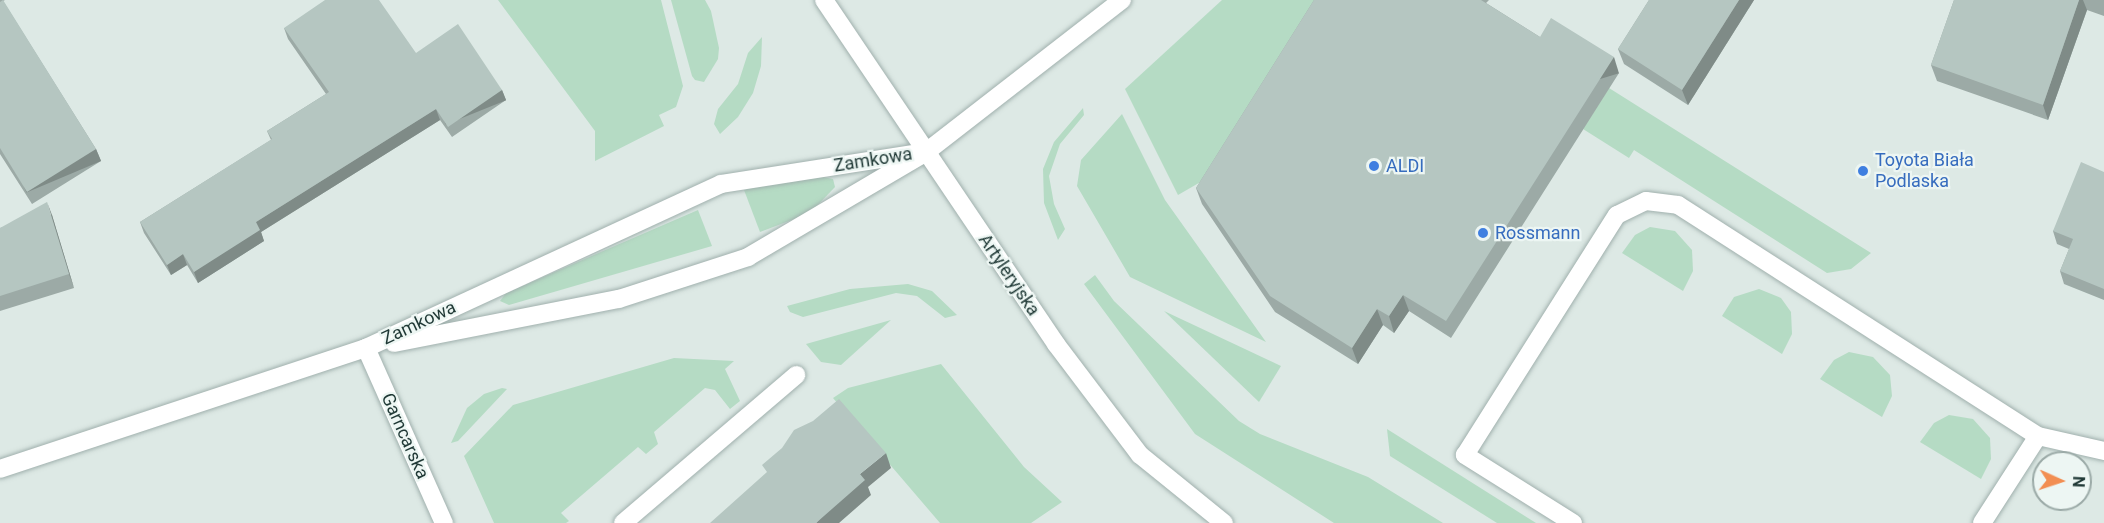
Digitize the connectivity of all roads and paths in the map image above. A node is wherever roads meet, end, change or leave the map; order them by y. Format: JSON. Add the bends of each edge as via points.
{"nodes":[{"id":1,"x":824,"y":0,"type":"edge"},
{"id":2,"x":1122,"y":0,"type":"edge"},
{"id":3,"x":926,"y":152,"type":"junction"},
{"id":4,"x":366,"y":348,"type":"junction"},
{"id":5,"x":796,"y":375,"type":"dead end"},
{"id":6,"x":2038,"y":436,"type":"junction"},
{"id":7,"x":2104,"y":451,"type":"edge"},
{"id":8,"x":0,"y":469,"type":"edge"},
{"id":9,"x":444,"y":523,"type":"edge"},
{"id":10,"x":623,"y":523,"type":"edge"},
{"id":11,"x":1224,"y":523,"type":"edge"},
{"id":12,"x":1573,"y":523,"type":"edge"},
{"id":13,"x":1982,"y":523,"type":"edge"}],
"edges":[{"from":1,"to":3,"type":"main road","name":"Artyleryjska"},
{"from":2,"to":3,"type":"main road"},
{"from":3,"to":4,"type":"main road","name":"Zamkowa","via":[[721,184]]},
{"from":3,"to":4,"type":"main road","name":"Zamkowa","via":[[748,257],[619,299]]},
{"from":3,"to":11,"type":"main road","name":"Artyleryjska","via":[[1056,344],[1140,455]]},
{"from":4,"to":8,"type":"main road","name":"Zamkowa"},
{"from":4,"to":9,"type":"main road","name":"Garncarska"},
{"from":5,"to":10,"type":"main road"},
{"from":6,"to":7,"type":"main road"},
{"from":6,"to":12,"type":"main road","via":[[1678,205],[1646,201],[1617,215],[1465,455]]},
{"from":6,"to":13,"type":"main road"}]}
